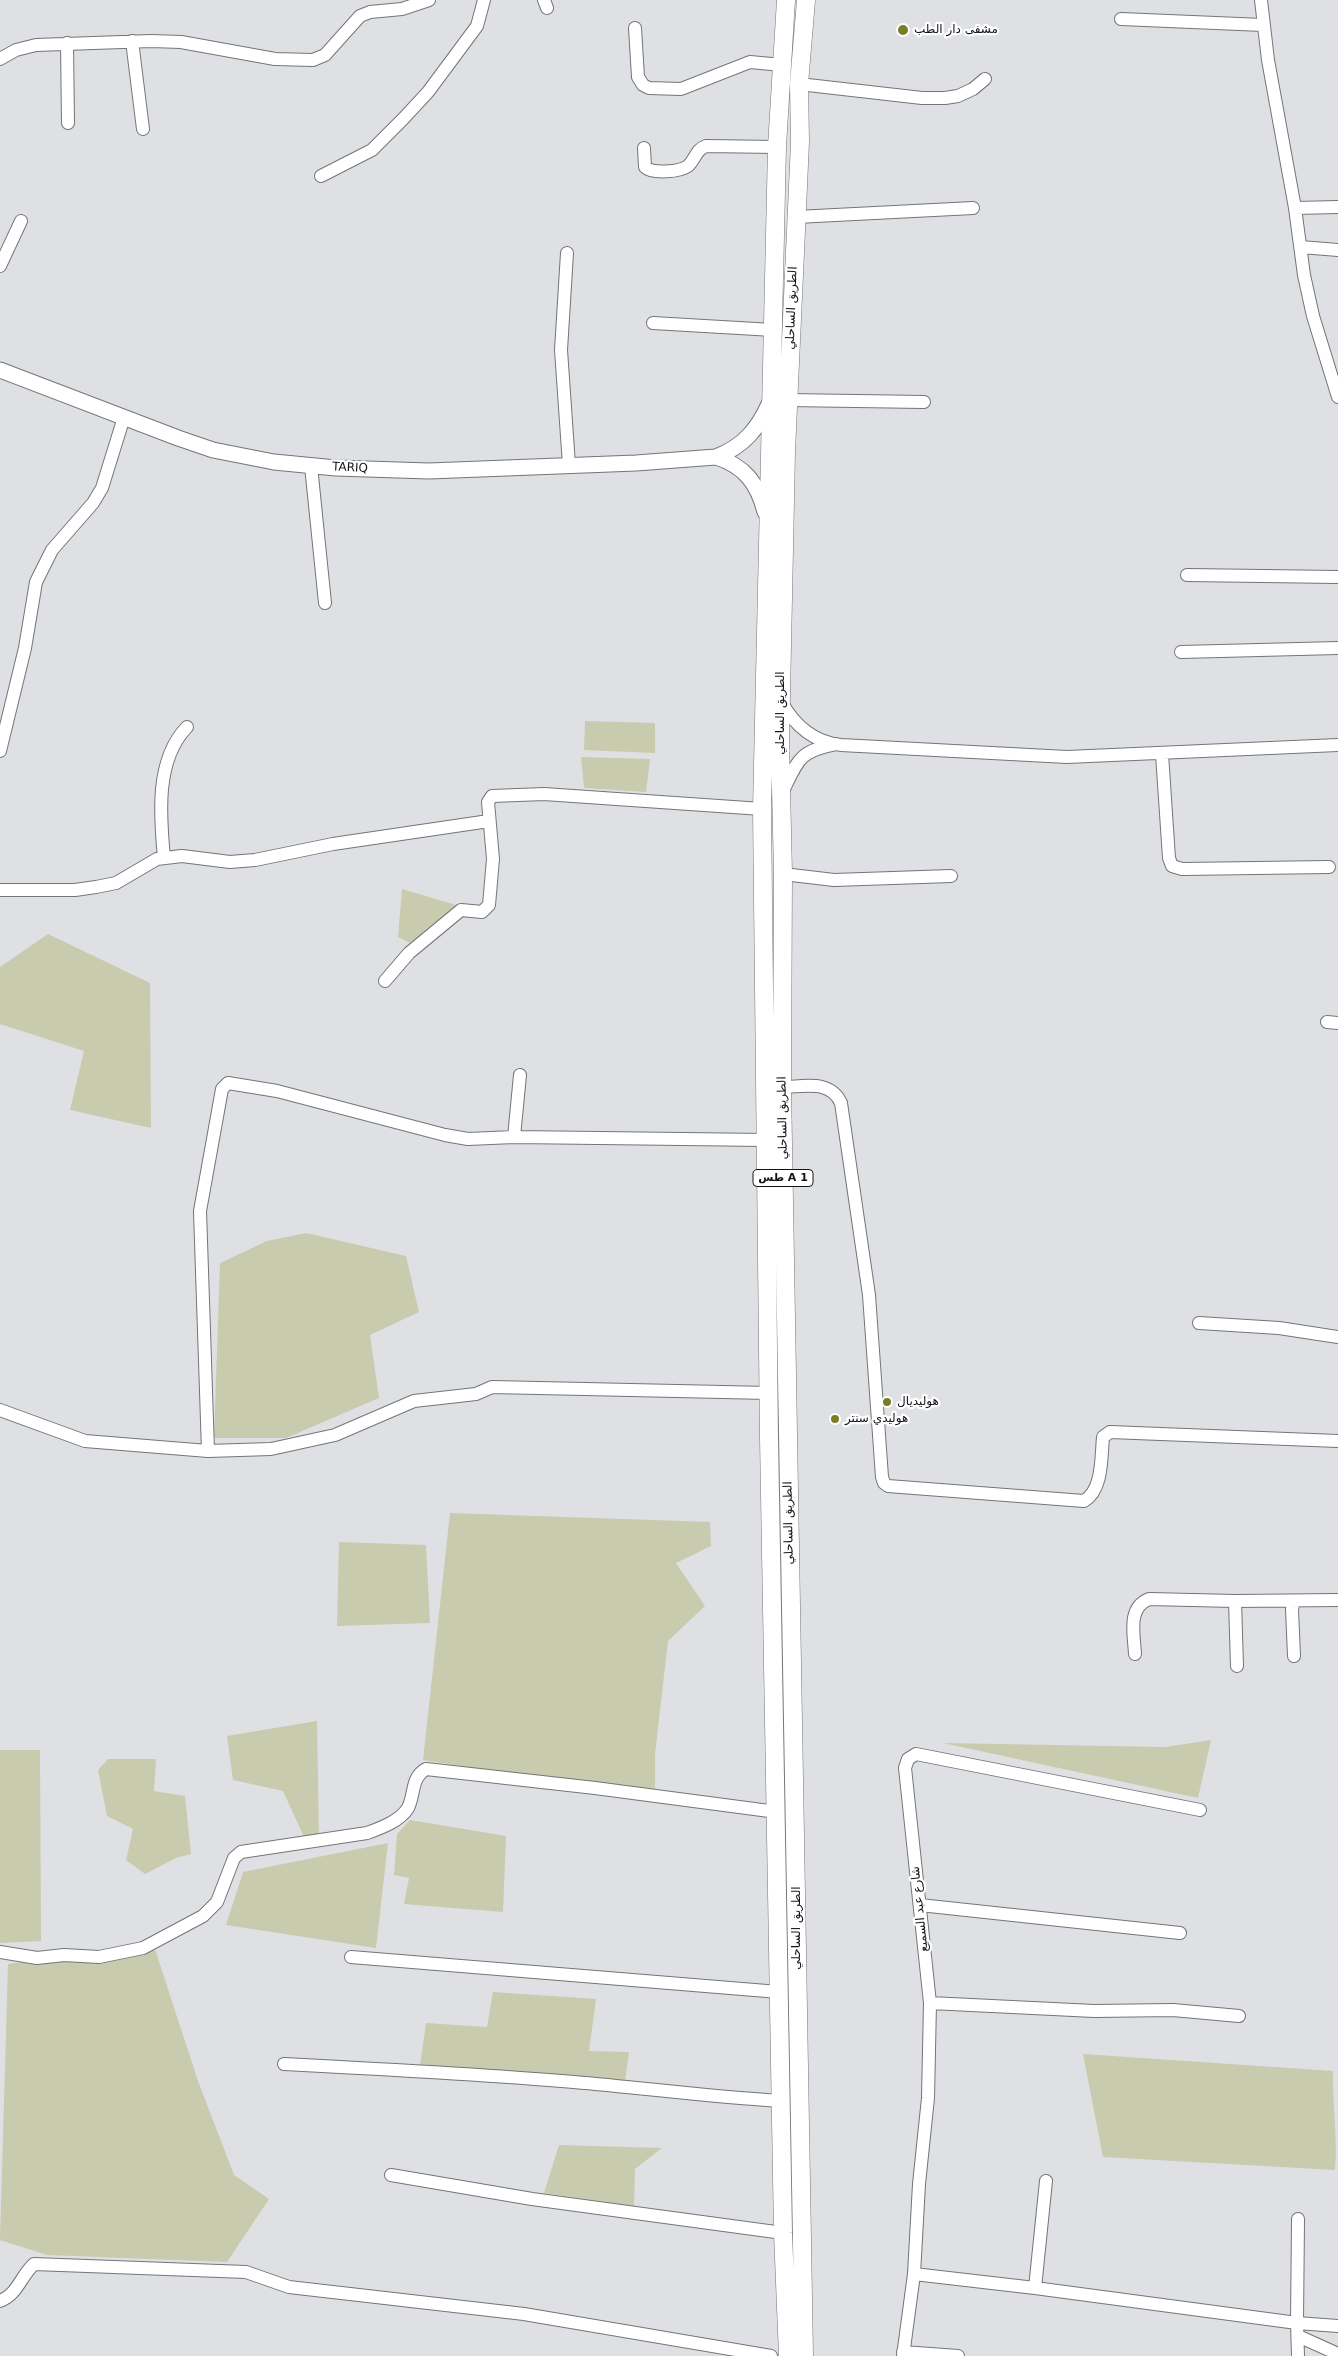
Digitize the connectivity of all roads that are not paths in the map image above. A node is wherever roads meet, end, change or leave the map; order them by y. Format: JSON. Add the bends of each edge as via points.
{"nodes":[{"id":1,"x":429,"y":0,"type":"edge"},
{"id":2,"x":484,"y":0,"type":"edge"},
{"id":3,"x":786,"y":0,"type":"edge"},
{"id":4,"x":806,"y":0,"type":"edge"},
{"id":5,"x":1261,"y":0,"type":"edge"},
{"id":6,"x":1121,"y":19,"type":"dead end"},
{"id":7,"x":1263,"y":25,"type":"junction"},
{"id":8,"x":635,"y":28,"type":"dead end"},
{"id":9,"x":132,"y":41,"type":"junction"},
{"id":10,"x":67,"y":43,"type":"junction"},
{"id":11,"x":0,"y":59,"type":"edge"},
{"id":12,"x":782,"y":65,"type":"junction"},
{"id":13,"x":985,"y":79,"type":"dead end"},
{"id":14,"x":799,"y":84,"type":"junction"},
{"id":15,"x":68,"y":123,"type":"dead end"},
{"id":16,"x":143,"y":129,"type":"dead end"},
{"id":17,"x":777,"y":147,"type":"junction"},
{"id":18,"x":644,"y":148,"type":"dead end"},
{"id":19,"x":320,"y":176,"type":"dead end"},
{"id":20,"x":973,"y":208,"type":"dead end"},
{"id":21,"x":1295,"y":208,"type":"junction"},
{"id":22,"x":1338,"y":208,"type":"edge"},
{"id":23,"x":796,"y":217,"type":"junction"},
{"id":24,"x":21,"y":221,"type":"dead end"},
{"id":25,"x":1301,"y":247,"type":"junction"},
{"id":26,"x":1338,"y":250,"type":"edge"},
{"id":27,"x":567,"y":253,"type":"dead end"},
{"id":28,"x":0,"y":266,"type":"edge"},
{"id":29,"x":653,"y":323,"type":"dead end"},
{"id":30,"x":773,"y":330,"type":"junction"},
{"id":31,"x":0,"y":370,"type":"edge"},
{"id":32,"x":1338,"y":397,"type":"edge"},
{"id":33,"x":788,"y":400,"type":"junction"},
{"id":34,"x":770,"y":402,"type":"junction"},
{"id":35,"x":924,"y":402,"type":"dead end"},
{"id":36,"x":124,"y":417,"type":"junction"},
{"id":37,"x":716,"y":456,"type":"junction"},
{"id":38,"x":569,"y":465,"type":"junction"},
{"id":39,"x":311,"y":466,"type":"junction"},
{"id":40,"x":767,"y":518,"type":"junction"},
{"id":41,"x":1187,"y":575,"type":"dead end"},
{"id":42,"x":1338,"y":577,"type":"edge"},
{"id":43,"x":326,"y":603,"type":"dead end"},
{"id":44,"x":1338,"y":648,"type":"edge"},
{"id":45,"x":1181,"y":652,"type":"dead end"},
{"id":46,"x":781,"y":701,"type":"junction"},
{"id":47,"x":187,"y":727,"type":"dead end"},
{"id":48,"x":836,"y":744,"type":"junction"},
{"id":49,"x":1338,"y":745,"type":"edge"},
{"id":50,"x":0,"y":751,"type":"edge"},
{"id":51,"x":1162,"y":754,"type":"junction"},
{"id":52,"x":782,"y":793,"type":"junction"},
{"id":53,"x":762,"y":809,"type":"junction"},
{"id":54,"x":489,"y":821,"type":"junction"},
{"id":55,"x":164,"y":858,"type":"junction"},
{"id":56,"x":1329,"y":867,"type":"dead end"},
{"id":57,"x":783,"y":874,"type":"junction"},
{"id":58,"x":951,"y":876,"type":"dead end"},
{"id":59,"x":0,"y":890,"type":"edge"},
{"id":60,"x":385,"y":981,"type":"dead end"},
{"id":61,"x":520,"y":1075,"type":"dead end"},
{"id":62,"x":782,"y":1087,"type":"junction"},
{"id":63,"x":514,"y":1137,"type":"junction"},
{"id":64,"x":767,"y":1140,"type":"junction"},
{"id":65,"x":1198,"y":1323,"type":"dead end"},
{"id":66,"x":1338,"y":1337,"type":"edge"},
{"id":67,"x":769,"y":1393,"type":"junction"},
{"id":68,"x":0,"y":1410,"type":"edge"},
{"id":69,"x":1338,"y":1441,"type":"edge"},
{"id":70,"x":208,"y":1452,"type":"junction"},
{"id":71,"x":1338,"y":1600,"type":"edge"},
{"id":72,"x":1234,"y":1601,"type":"junction"},
{"id":73,"x":1294,"y":1601,"type":"junction"},
{"id":74,"x":1134,"y":1654,"type":"dead end"},
{"id":75,"x":1294,"y":1656,"type":"dead end"},
{"id":76,"x":1238,"y":1666,"type":"dead end"},
{"id":77,"x":1200,"y":1810,"type":"dead end"},
{"id":78,"x":777,"y":1812,"type":"junction"},
{"id":79,"x":920,"y":1905,"type":"junction"},
{"id":80,"x":1180,"y":1933,"type":"dead end"},
{"id":81,"x":0,"y":1952,"type":"edge"},
{"id":82,"x":351,"y":1957,"type":"dead end"},
{"id":83,"x":779,"y":1992,"type":"junction"},
{"id":84,"x":930,"y":2003,"type":"junction"},
{"id":85,"x":1239,"y":2016,"type":"dead end"},
{"id":86,"x":284,"y":2064,"type":"dead end"},
{"id":87,"x":782,"y":2101,"type":"junction"},
{"id":88,"x":391,"y":2175,"type":"dead end"},
{"id":89,"x":1046,"y":2181,"type":"dead end"},
{"id":90,"x":1298,"y":2218,"type":"dead end"},
{"id":91,"x":783,"y":2233,"type":"junction"},
{"id":92,"x":914,"y":2274,"type":"junction"},
{"id":93,"x":1035,"y":2288,"type":"junction"},
{"id":94,"x":0,"y":2301,"type":"edge"},
{"id":95,"x":1297,"y":2323,"type":"junction"},
{"id":96,"x":1338,"y":2326,"type":"edge"},
{"id":97,"x":1298,"y":2336,"type":"junction"},
{"id":98,"x":903,"y":2354,"type":"edge"},
{"id":99,"x":1338,"y":2354,"type":"edge"},
{"id":100,"x":771,"y":2356,"type":"edge"},
{"id":101,"x":788,"y":2356,"type":"edge"},
{"id":102,"x":804,"y":2356,"type":"edge"},
{"id":103,"x":958,"y":2356,"type":"edge"},
{"id":104,"x":1298,"y":2356,"type":"edge"}],
"edges":[{"from":1,"to":9,"type":"street","via":[[402,9],[360,16],[325,55],[313,60],[275,59],[181,42]]},
{"from":2,"to":19,"type":"street","via":[[476,26],[428,92],[403,119],[372,150]]},
{"from":3,"to":12,"type":"highway","name":"الطريق الساحلي","number":"طس A 1"},
{"from":4,"to":14,"type":"highway","name":"الطريق الساحلي","number":"طس A 1"},
{"from":5,"to":7,"type":"street"},
{"from":6,"to":7,"type":"street"},
{"from":7,"to":21,"type":"street"},
{"from":8,"to":12,"type":"street","via":[[638,77],[643,86],[649,88],[681,89],[750,62]]},
{"from":9,"to":10,"type":"street"},
{"from":9,"to":16,"type":"street"},
{"from":10,"to":11,"type":"street","via":[[36,45],[16,50]]},
{"from":10,"to":15,"type":"street"},
{"from":12,"to":17,"type":"highway","name":"الطريق الساحلي","number":"طس A 1"},
{"from":13,"to":14,"type":"street","via":[[958,96],[944,98]]},
{"from":14,"to":23,"type":"highway","name":"الطريق الساحلي","number":"طس A 1"},
{"from":17,"to":18,"type":"street","via":[[706,146],[700,148],[689,165],[652,171],[645,167]]},
{"from":17,"to":30,"type":"highway","name":"الطريق الساحلي","number":"طس A 1"},
{"from":20,"to":23,"type":"street"},
{"from":21,"to":22,"type":"street"},
{"from":21,"to":25,"type":"street"},
{"from":23,"to":33,"type":"highway","name":"الطريق الساحلي","number":"طس A 1"},
{"from":24,"to":28,"type":"street"},
{"from":25,"to":26,"type":"street"},
{"from":25,"to":32,"type":"street","via":[[1312,316]]},
{"from":27,"to":38,"type":"street","via":[[560,350]]},
{"from":29,"to":30,"type":"street"},
{"from":30,"to":34,"type":"highway","name":"الطريق الساحلي","number":"طس A 1"},
{"from":31,"to":36,"type":"main road","name":"TARIQ"},
{"from":33,"to":35,"type":"street"},
{"from":33,"to":46,"type":"highway","name":"الطريق الساحلي","number":"طس A 1"},
{"from":34,"to":37,"type":"main road","via":[[749,438]]},
{"from":34,"to":40,"type":"highway","name":"الطريق الساحلي","number":"طس A 1"},
{"from":36,"to":39,"type":"main road","name":"TARIQ","via":[[213,450]]},
{"from":36,"to":50,"type":"street","via":[[102,488],[94,503],[52,550],[36,582],[25,648]]},
{"from":37,"to":38,"type":"main road","name":"TARIQ","via":[[636,464]]},
{"from":37,"to":40,"type":"main road","via":[[728,460],[747,474],[760,494]]},
{"from":38,"to":39,"type":"main road","name":"TARIQ","via":[[429,471]]},
{"from":39,"to":43,"type":"street"},
{"from":40,"to":53,"type":"highway","name":"الطريق الساحلي","number":"طس A 1"},
{"from":41,"to":42,"type":"street"},
{"from":44,"to":45,"type":"street"},
{"from":46,"to":48,"type":"street","via":[[804,730]]},
{"from":46,"to":52,"type":"highway","name":"الطريق الساحلي","number":"طس A 1"},
{"from":47,"to":55,"type":"street","via":[[174,743],[165,775],[161,814]]},
{"from":48,"to":51,"type":"street","via":[[1067,757]]},
{"from":48,"to":52,"type":"street","via":[[801,757]]},
{"from":49,"to":51,"type":"street"},
{"from":51,"to":56,"type":"street","via":[[1172,866],[1182,869]]},
{"from":52,"to":57,"type":"highway","name":"الطريق الساحلي","number":"طس A 1"},
{"from":53,"to":54,"type":"street","via":[[544,794],[497,795],[489,798]]},
{"from":53,"to":64,"type":"highway","name":"الطريق الساحلي","number":"طس A 1"},
{"from":54,"to":55,"type":"street","via":[[332,844],[255,860],[230,862],[182,856]]},
{"from":54,"to":60,"type":"street","via":[[492,884],[486,910],[461,910],[409,953]]},
{"from":55,"to":59,"type":"street","via":[[152,860],[116,883],[96,887]]},
{"from":57,"to":58,"type":"street","via":[[834,880]]},
{"from":57,"to":62,"type":"highway","name":"الطريق الساحلي","number":"طس A 1"},
{"from":61,"to":63,"type":"street"},
{"from":62,"to":69,"type":"street","via":[[825,1087],[835,1092],[841,1103],[869,1295],[882,1477],[888,1486],[1084,1501],[1096,1488],[1103,1437],[1110,1432]]},
{"from":62,"to":102,"type":"highway","name":"الطريق الساحلي","number":"طس A 1"},
{"from":63,"to":64,"type":"street"},
{"from":63,"to":70,"type":"street","via":[[468,1139],[445,1135],[277,1090],[225,1085],[200,1211]]},
{"from":64,"to":67,"type":"highway","name":"الطريق الساحلي","number":"طس A 1"},
{"from":65,"to":66,"type":"street","via":[[1279,1328]]},
{"from":67,"to":70,"type":"street","via":[[492,1387],[476,1394],[414,1401],[335,1435],[271,1449]]},
{"from":67,"to":78,"type":"highway","name":"الطريق الساحلي","number":"طس A 1"},
{"from":68,"to":70,"type":"street","via":[[85,1441]]},
{"from":71,"to":73,"type":"street"},
{"from":72,"to":73,"type":"street"},
{"from":72,"to":74,"type":"street","via":[[1149,1599],[1140,1603],[1133,1614]]},
{"from":72,"to":76,"type":"street"},
{"from":73,"to":75,"type":"street"},
{"from":77,"to":79,"type":"street","name":"شارع عبد السميع","via":[[916,1754],[908,1759],[905,1768]]},
{"from":78,"to":81,"type":"street","via":[[426,1769],[416,1777],[407,1809],[379,1829],[241,1852],[234,1858],[217,1902],[203,1916],[143,1948],[99,1957],[64,1955],[37,1958]]},
{"from":78,"to":83,"type":"highway","name":"الطريق الساحلي","number":"طس A 1"},
{"from":79,"to":80,"type":"street"},
{"from":79,"to":84,"type":"street","name":"شارع عبد السميع"},
{"from":82,"to":83,"type":"street"},
{"from":83,"to":87,"type":"highway","name":"الطريق الساحلي","number":"طس A 1"},
{"from":84,"to":85,"type":"street","via":[[1094,2011],[1173,2010]]},
{"from":84,"to":92,"type":"street","name":"شارع عبد السميع","via":[[928,2098]]},
{"from":86,"to":87,"type":"street","via":[[494,2076]]},
{"from":87,"to":91,"type":"highway","name":"الطريق الساحلي","number":"طس A 1"},
{"from":88,"to":91,"type":"street","via":[[532,2199]]},
{"from":89,"to":93,"type":"street"},
{"from":90,"to":95,"type":"street"},
{"from":91,"to":101,"type":"highway","name":"الطريق الساحلي","number":"طس A 1"},
{"from":92,"to":93,"type":"street"},
{"from":92,"to":98,"type":"street","name":"شارع عبد السميع"},
{"from":93,"to":95,"type":"street"},
{"from":94,"to":100,"type":"street","via":[[10,2297],[24,2273],[34,2264],[246,2272],[289,2287],[524,2314]]},
{"from":95,"to":96,"type":"street"},
{"from":95,"to":97,"type":"street"},
{"from":97,"to":99,"type":"street"},
{"from":97,"to":104,"type":"street"},
{"from":98,"to":103,"type":"street"}]}
